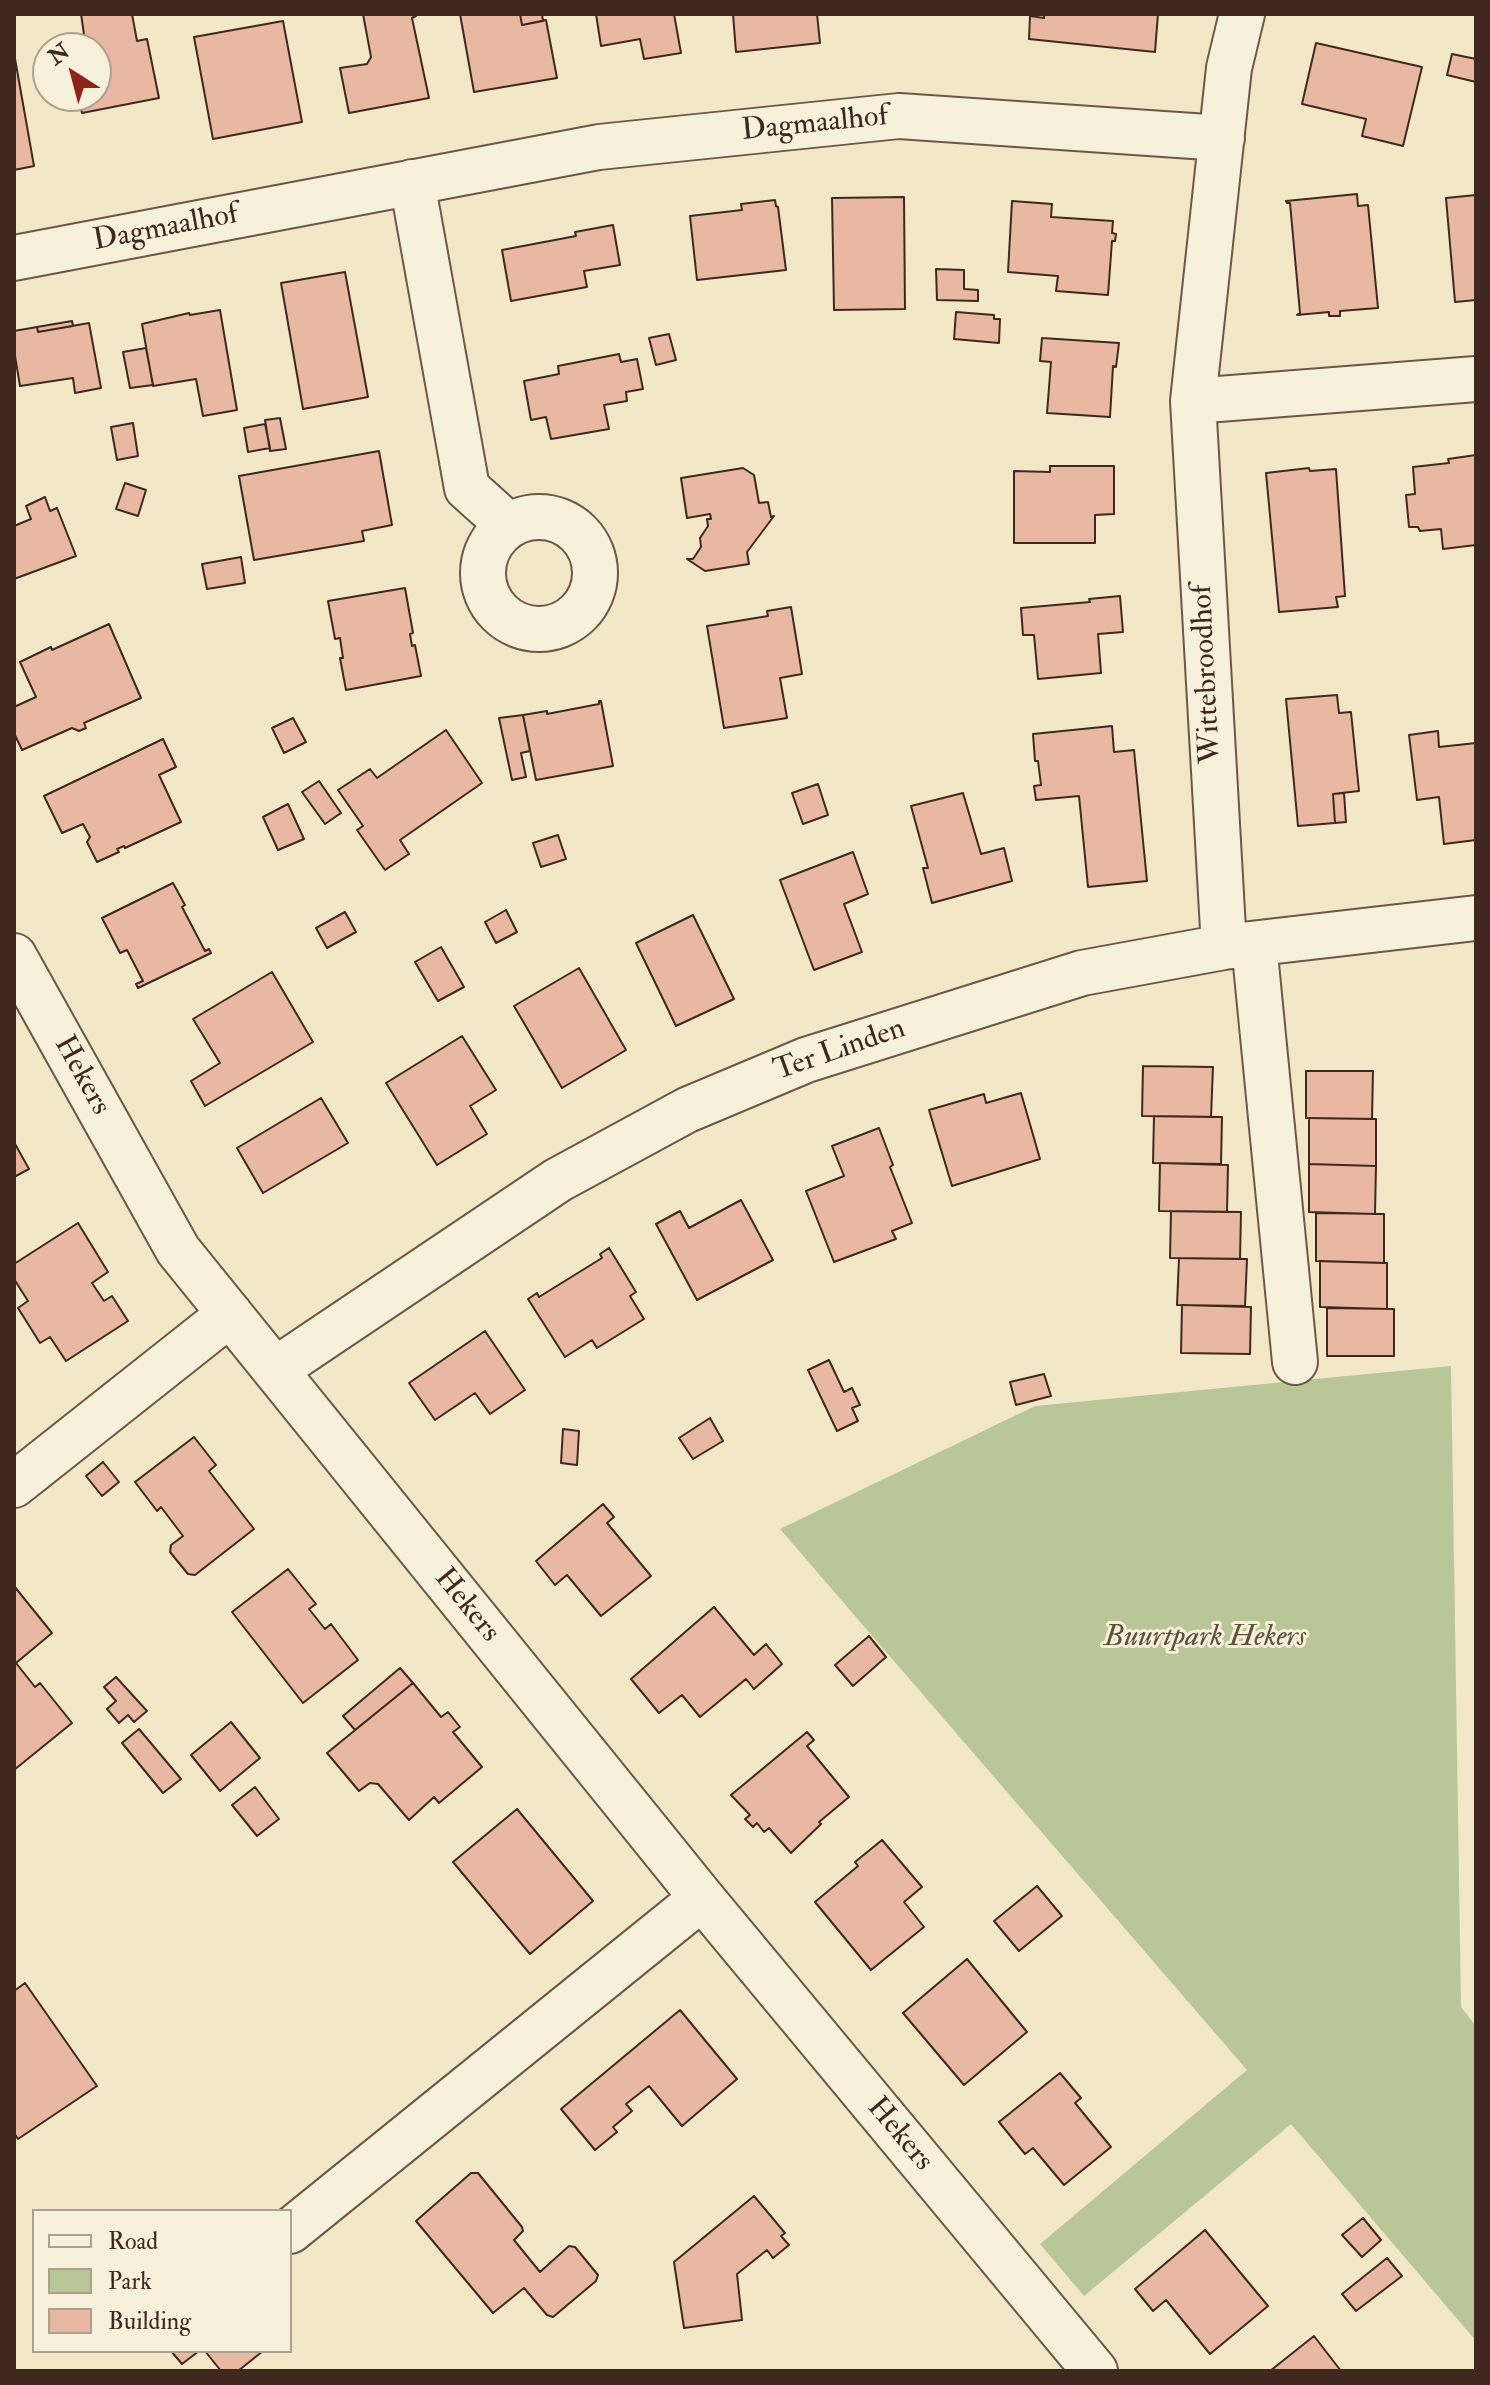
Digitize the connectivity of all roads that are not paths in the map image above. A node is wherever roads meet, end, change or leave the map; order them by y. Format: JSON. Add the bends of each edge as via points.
{"nodes":[{"id":1,"x":1242,"y":14,"type":"edge"},
{"id":2,"x":1222,"y":138,"type":"junction"},
{"id":3,"x":412,"y":182,"type":"junction"},
{"id":4,"x":14,"y":258,"type":"edge"},
{"id":5,"x":1476,"y":379,"type":"edge"},
{"id":6,"x":1193,"y":401,"type":"junction"},
{"id":7,"x":508,"y":525,"type":"dead end"},
{"id":8,"x":1476,"y":918,"type":"edge"},
{"id":9,"x":1239,"y":946,"type":"junction"},
{"id":10,"x":14,"y":956,"type":"edge"},
{"id":11,"x":230,"y":1314,"type":"junction"},
{"id":12,"x":1295,"y":1362,"type":"dead end"},
{"id":13,"x":275,"y":1370,"type":"junction"},
{"id":14,"x":14,"y":1485,"type":"edge"},
{"id":15,"x":702,"y":1898,"type":"junction"},
{"id":16,"x":292,"y":2229,"type":"edge"},
{"id":17,"x":1095,"y":2371,"type":"edge"}],
"edges":[{"from":1,"to":2,"type":"street","name":"Wittebroodhof","via":[[1229,68]]},
{"from":2,"to":3,"type":"street","name":"Dagmaalhof","via":[[899,116],[599,147]]},
{"from":2,"to":6,"type":"street","name":"Wittebroodhof"},
{"from":3,"to":4,"type":"street","name":"Dagmaalhof"},
{"from":3,"to":7,"type":"street","via":[[467,488]]},
{"from":5,"to":6,"type":"street"},
{"from":6,"to":9,"type":"street","name":"Wittebroodhof"},
{"from":8,"to":9,"type":"street","name":"Ter Linden"},
{"from":9,"to":12,"type":"street","name":"Wittebroodhof"},
{"from":9,"to":13,"type":"street","name":"Ter Linden","via":[[1082,973],[806,1060],[687,1110],[558,1180]]},
{"from":10,"to":11,"type":"street","name":"Hekers","via":[[178,1250]]},
{"from":11,"to":13,"type":"street","name":"Hekers"},
{"from":11,"to":14,"type":"street"},
{"from":13,"to":15,"type":"street","name":"Hekers"},
{"from":15,"to":16,"type":"street"},
{"from":15,"to":17,"type":"street","name":"Hekers"}]}
